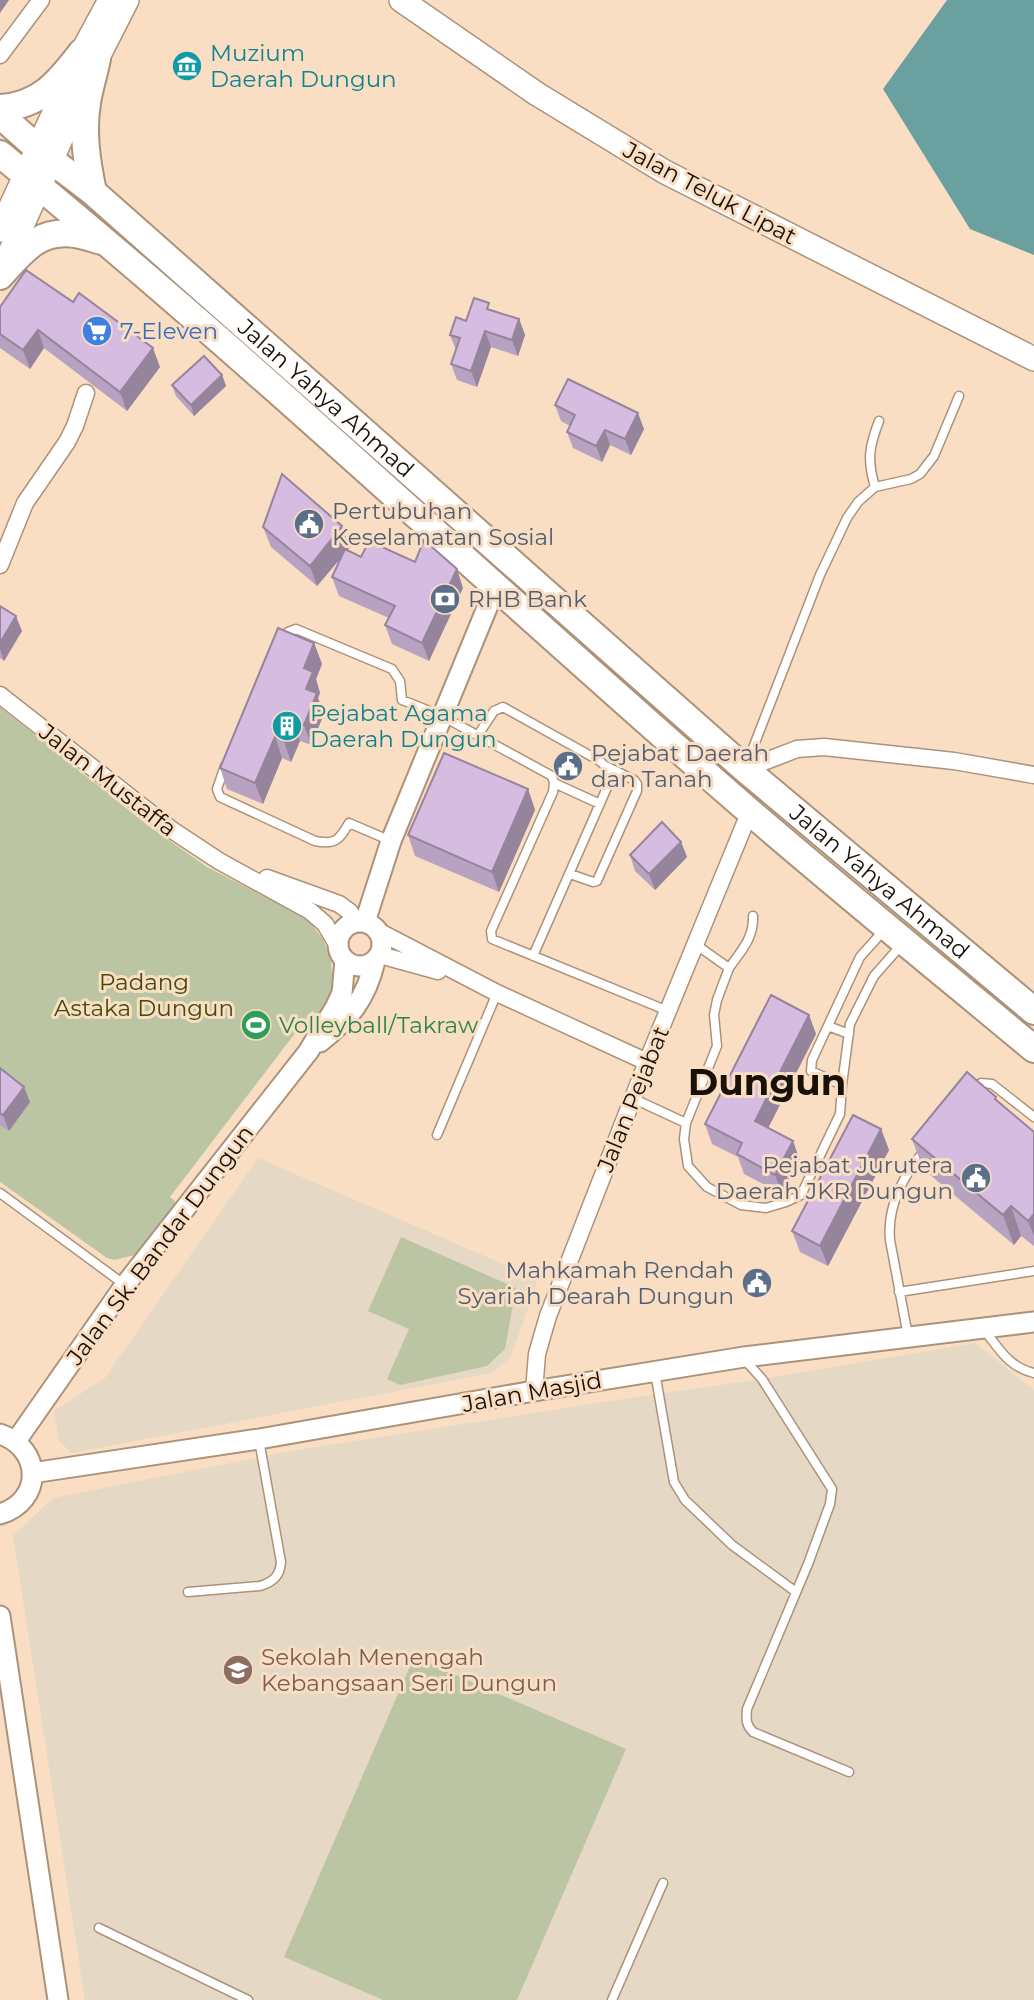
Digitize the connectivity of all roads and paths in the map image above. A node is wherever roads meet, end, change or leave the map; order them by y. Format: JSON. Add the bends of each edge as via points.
{"nodes":[{"id":1,"x":41,"y":0,"type":"edge"},
{"id":2,"x":110,"y":0,"type":"edge"},
{"id":3,"x":127,"y":0,"type":"edge"},
{"id":4,"x":401,"y":0,"type":"edge"},
{"id":5,"x":0,"y":55,"type":"edge"},
{"id":6,"x":90,"y":56,"type":"junction"},
{"id":7,"x":0,"y":108,"type":"edge"},
{"id":8,"x":0,"y":115,"type":"edge"},
{"id":9,"x":0,"y":154,"type":"edge"},
{"id":10,"x":44,"y":154,"type":"junction"},
{"id":11,"x":32,"y":180,"type":"junction"},
{"id":12,"x":93,"y":192,"type":"junction"},
{"id":13,"x":0,"y":230,"type":"edge"},
{"id":14,"x":107,"y":243,"type":"junction"},
{"id":15,"x":0,"y":275,"type":"edge"},
{"id":16,"x":1034,"y":359,"type":"edge"},
{"id":17,"x":86,"y":393,"type":"dead end"},
{"id":18,"x":959,"y":396,"type":"dead end"},
{"id":19,"x":879,"y":421,"type":"dead end"},
{"id":20,"x":875,"y":487,"type":"junction"},
{"id":21,"x":0,"y":565,"type":"edge"},
{"id":22,"x":496,"y":586,"type":"junction"},
{"id":23,"x":277,"y":651,"type":"edge"},
{"id":24,"x":0,"y":695,"type":"edge"},
{"id":25,"x":442,"y":716,"type":"junction"},
{"id":26,"x":478,"y":735,"type":"junction"},
{"id":27,"x":231,"y":753,"type":"edge"},
{"id":28,"x":606,"y":766,"type":"junction"},
{"id":29,"x":745,"y":769,"type":"junction"},
{"id":30,"x":1034,"y":775,"type":"edge"},
{"id":31,"x":554,"y":783,"type":"junction"},
{"id":32,"x":600,"y":804,"type":"junction"},
{"id":33,"x":750,"y":811,"type":"junction"},
{"id":34,"x":391,"y":841,"type":"junction"},
{"id":35,"x":219,"y":861,"type":"junction"},
{"id":36,"x":570,"y":874,"type":"junction"},
{"id":37,"x":753,"y":916,"type":"dead end"},
{"id":38,"x":366,"y":925,"type":"junction"},
{"id":39,"x":896,"y":934,"type":"junction"},
{"id":40,"x":695,"y":944,"type":"junction"},
{"id":41,"x":341,"y":953,"type":"junction"},
{"id":42,"x":534,"y":956,"type":"junction"},
{"id":43,"x":377,"y":958,"type":"junction"},
{"id":44,"x":729,"y":968,"type":"junction"},
{"id":45,"x":471,"y":980,"type":"junction"},
{"id":46,"x":497,"y":993,"type":"junction"},
{"id":47,"x":668,"y":1011,"type":"junction"},
{"id":48,"x":1034,"y":1011,"type":"edge"},
{"id":49,"x":828,"y":1026,"type":"junction"},
{"id":50,"x":849,"y":1034,"type":"junction"},
{"id":51,"x":1034,"y":1049,"type":"edge"},
{"id":52,"x":309,"y":1052,"type":"junction"},
{"id":53,"x":647,"y":1062,"type":"junction"},
{"id":54,"x":842,"y":1085,"type":"junction"},
{"id":55,"x":632,"y":1098,"type":"junction"},
{"id":56,"x":967,"y":1098,"type":"edge"},
{"id":57,"x":1033,"y":1113,"type":"edge"},
{"id":58,"x":686,"y":1123,"type":"junction"},
{"id":59,"x":437,"y":1135,"type":"dead end"},
{"id":60,"x":932,"y":1141,"type":"edge"},
{"id":61,"x":0,"y":1193,"type":"edge"},
{"id":62,"x":1034,"y":1270,"type":"edge"},
{"id":63,"x":125,"y":1286,"type":"junction"},
{"id":64,"x":900,"y":1292,"type":"junction"},
{"id":65,"x":1034,"y":1322,"type":"edge"},
{"id":66,"x":983,"y":1328,"type":"junction"},
{"id":67,"x":908,"y":1336,"type":"junction"},
{"id":68,"x":744,"y":1357,"type":"junction"},
{"id":69,"x":655,"y":1372,"type":"junction"},
{"id":70,"x":1034,"y":1373,"type":"edge"},
{"id":71,"x":534,"y":1391,"type":"junction"},
{"id":72,"x":8,"y":1438,"type":"edge"},
{"id":73,"x":259,"y":1439,"type":"junction"},
{"id":74,"x":32,"y":1473,"type":"junction"},
{"id":75,"x":0,"y":1514,"type":"edge"},
{"id":76,"x":188,"y":1592,"type":"dead end"},
{"id":77,"x":796,"y":1592,"type":"junction"},
{"id":78,"x":0,"y":1616,"type":"edge"},
{"id":79,"x":849,"y":1772,"type":"dead end"},
{"id":80,"x":663,"y":1883,"type":"dead end"},
{"id":81,"x":99,"y":1928,"type":"dead end"},
{"id":82,"x":58,"y":2000,"type":"edge"},
{"id":83,"x":248,"y":2000,"type":"edge"},
{"id":84,"x":612,"y":2000,"type":"edge"}],
"edges":[{"from":1,"to":5,"type":"street"},
{"from":2,"to":6,"type":"main road"},
{"from":3,"to":6,"type":"main road"},
{"from":4,"to":16,"type":"main road","name":"Jalan Teluk Lipat","via":[[537,94],[665,172]]},
{"from":6,"to":7,"type":"main road","via":[[41,96]]},
{"from":6,"to":10,"type":"main road"},
{"from":6,"to":12,"type":"main road","via":[[84,129]]},
{"from":8,"to":10,"type":"main road","name":"Jalan Yahya Ahmad"},
{"from":9,"to":11,"type":"main road","name":"Jalan Yahya Ahmad"},
{"from":10,"to":11,"type":"main road"},
{"from":10,"to":12,"type":"main road","name":"Jalan Yahya Ahmad"},
{"from":11,"to":13,"type":"main road"},
{"from":11,"to":14,"type":"main road","name":"Jalan Yahya Ahmad"},
{"from":11,"to":15,"type":"main road"},
{"from":12,"to":29,"type":"main road","name":"Jalan Yahya Ahmad"},
{"from":14,"to":15,"type":"main road","via":[[75,233],[49,234],[30,243]]},
{"from":14,"to":22,"type":"main road","name":"Jalan Yahya Ahmad"},
{"from":17,"to":21,"type":"street","via":[[67,442],[25,503]]},
{"from":18,"to":20,"type":"lane","via":[[934,456],[920,474]]},
{"from":19,"to":20,"type":"lane","via":[[869,451]]},
{"from":20,"to":29,"type":"lane","via":[[858,502],[841,529]]},
{"from":22,"to":25,"type":"street"},
{"from":22,"to":33,"type":"main road","name":"Jalan Yahya Ahmad"},
{"from":23,"to":25,"type":"lane","via":[[288,632],[305,632],[392,669],[400,681],[402,699]]},
{"from":24,"to":35,"type":"street","name":"Jalan Mustaffa","via":[[172,831]]},
{"from":25,"to":26,"type":"lane"},
{"from":25,"to":34,"type":"street"},
{"from":26,"to":28,"type":"lane","via":[[494,711],[503,707]]},
{"from":26,"to":31,"type":"lane","via":[[546,772]]},
{"from":27,"to":34,"type":"lane","via":[[217,789],[228,802],[315,842],[328,844],[341,838],[349,822]]},
{"from":28,"to":32,"type":"lane","via":[[609,783]]},
{"from":28,"to":36,"type":"lane","via":[[634,780],[637,791],[597,881]]},
{"from":29,"to":30,"type":"street","via":[[797,748],[824,747]]},
{"from":29,"to":48,"type":"main road","name":"Jalan Yahya Ahmad"},
{"from":31,"to":32,"type":"lane"},
{"from":31,"to":42,"type":"lane","via":[[491,931],[492,939]]},
{"from":32,"to":36,"type":"lane"},
{"from":33,"to":39,"type":"main road","name":"Jalan Yahya Ahmad"},
{"from":33,"to":40,"type":"street","name":"Jalan Pejabat"},
{"from":34,"to":38,"type":"street"},
{"from":35,"to":38,"type":"street","name":"Jalan Mustaffa","via":[[340,904]]},
{"from":35,"to":41,"type":"street","name":"Jalan Mustaffa","via":[[310,911],[326,924]]},
{"from":36,"to":42,"type":"lane"},
{"from":37,"to":44,"type":"lane","via":[[750,939]]},
{"from":38,"to":41,"type":"street","via":[[349,925],[343,930]]},
{"from":38,"to":43,"type":"street","via":[[382,938]]},
{"from":38,"to":45,"type":"street","name":"Jalan Mustaffa"},
{"from":39,"to":49,"type":"lane","via":[[860,957]]},
{"from":39,"to":50,"type":"lane"},
{"from":39,"to":51,"type":"main road","name":"Jalan Yahya Ahmad"},
{"from":40,"to":44,"type":"lane"},
{"from":40,"to":47,"type":"street","name":"Jalan Pejabat"},
{"from":41,"to":43,"type":"street","via":[[359,967]]},
{"from":41,"to":52,"type":"street","name":"Jalan Sk. Bandar Dungun","via":[[342,993]]},
{"from":42,"to":47,"type":"lane"},
{"from":43,"to":45,"type":"street","name":"Jalan Mustaffa"},
{"from":43,"to":52,"type":"street","name":"Jalan Sk. Bandar Dungun","via":[[354,1010]]},
{"from":44,"to":58,"type":"lane","via":[[714,1015],[717,1045]]},
{"from":45,"to":46,"type":"street","name":"Jalan Mustaffa"},
{"from":46,"to":53,"type":"street","name":"Jalan Mustaffa"},
{"from":46,"to":59,"type":"lane"},
{"from":47,"to":53,"type":"street","name":"Jalan Pejabat"},
{"from":49,"to":50,"type":"lane"},
{"from":49,"to":54,"type":"lane","via":[[811,1071]]},
{"from":50,"to":54,"type":"lane"},
{"from":52,"to":63,"type":"street","name":"Jalan Sk. Bandar Dungun"},
{"from":53,"to":55,"type":"street","name":"Jalan Pejabat"},
{"from":54,"to":58,"type":"lane","via":[[840,1114],[801,1195],[766,1208],[741,1205],[707,1187],[688,1166]]},
{"from":55,"to":58,"type":"lane"},
{"from":55,"to":71,"type":"street","name":"Jalan Pejabat","via":[[541,1336]]},
{"from":56,"to":57,"type":"lane","via":[[981,1083],[992,1084]]},
{"from":60,"to":64,"type":"lane","via":[[905,1177],[892,1210],[890,1240]]},
{"from":61,"to":63,"type":"lane"},
{"from":62,"to":64,"type":"lane"},
{"from":63,"to":72,"type":"street","name":"Jalan Sk. Bandar Dungun"},
{"from":64,"to":67,"type":"lane"},
{"from":65,"to":66,"type":"street","name":"Jalan Masjid"},
{"from":66,"to":67,"type":"street","name":"Jalan Masjid"},
{"from":66,"to":70,"type":"lane","via":[[1010,1363]]},
{"from":67,"to":68,"type":"street","name":"Jalan Masjid"},
{"from":68,"to":69,"type":"street","name":"Jalan Masjid"},
{"from":68,"to":77,"type":"lane","via":[[832,1489]]},
{"from":69,"to":71,"type":"street","name":"Jalan Masjid"},
{"from":69,"to":77,"type":"lane","via":[[674,1482],[685,1500],[732,1545]]},
{"from":71,"to":73,"type":"street","name":"Jalan Masjid"},
{"from":72,"to":74,"type":"street","via":[[24,1450]]},
{"from":73,"to":74,"type":"street","name":"Jalan Masjid"},
{"from":73,"to":76,"type":"lane","via":[[281,1570],[270,1583],[260,1586]]},
{"from":74,"to":75,"type":"street","via":[[29,1491],[18,1505]]},
{"from":77,"to":79,"type":"lane","via":[[747,1710],[747,1726]]},
{"from":78,"to":82,"type":"street"},
{"from":80,"to":84,"type":"lane"},
{"from":81,"to":83,"type":"lane"}]}
